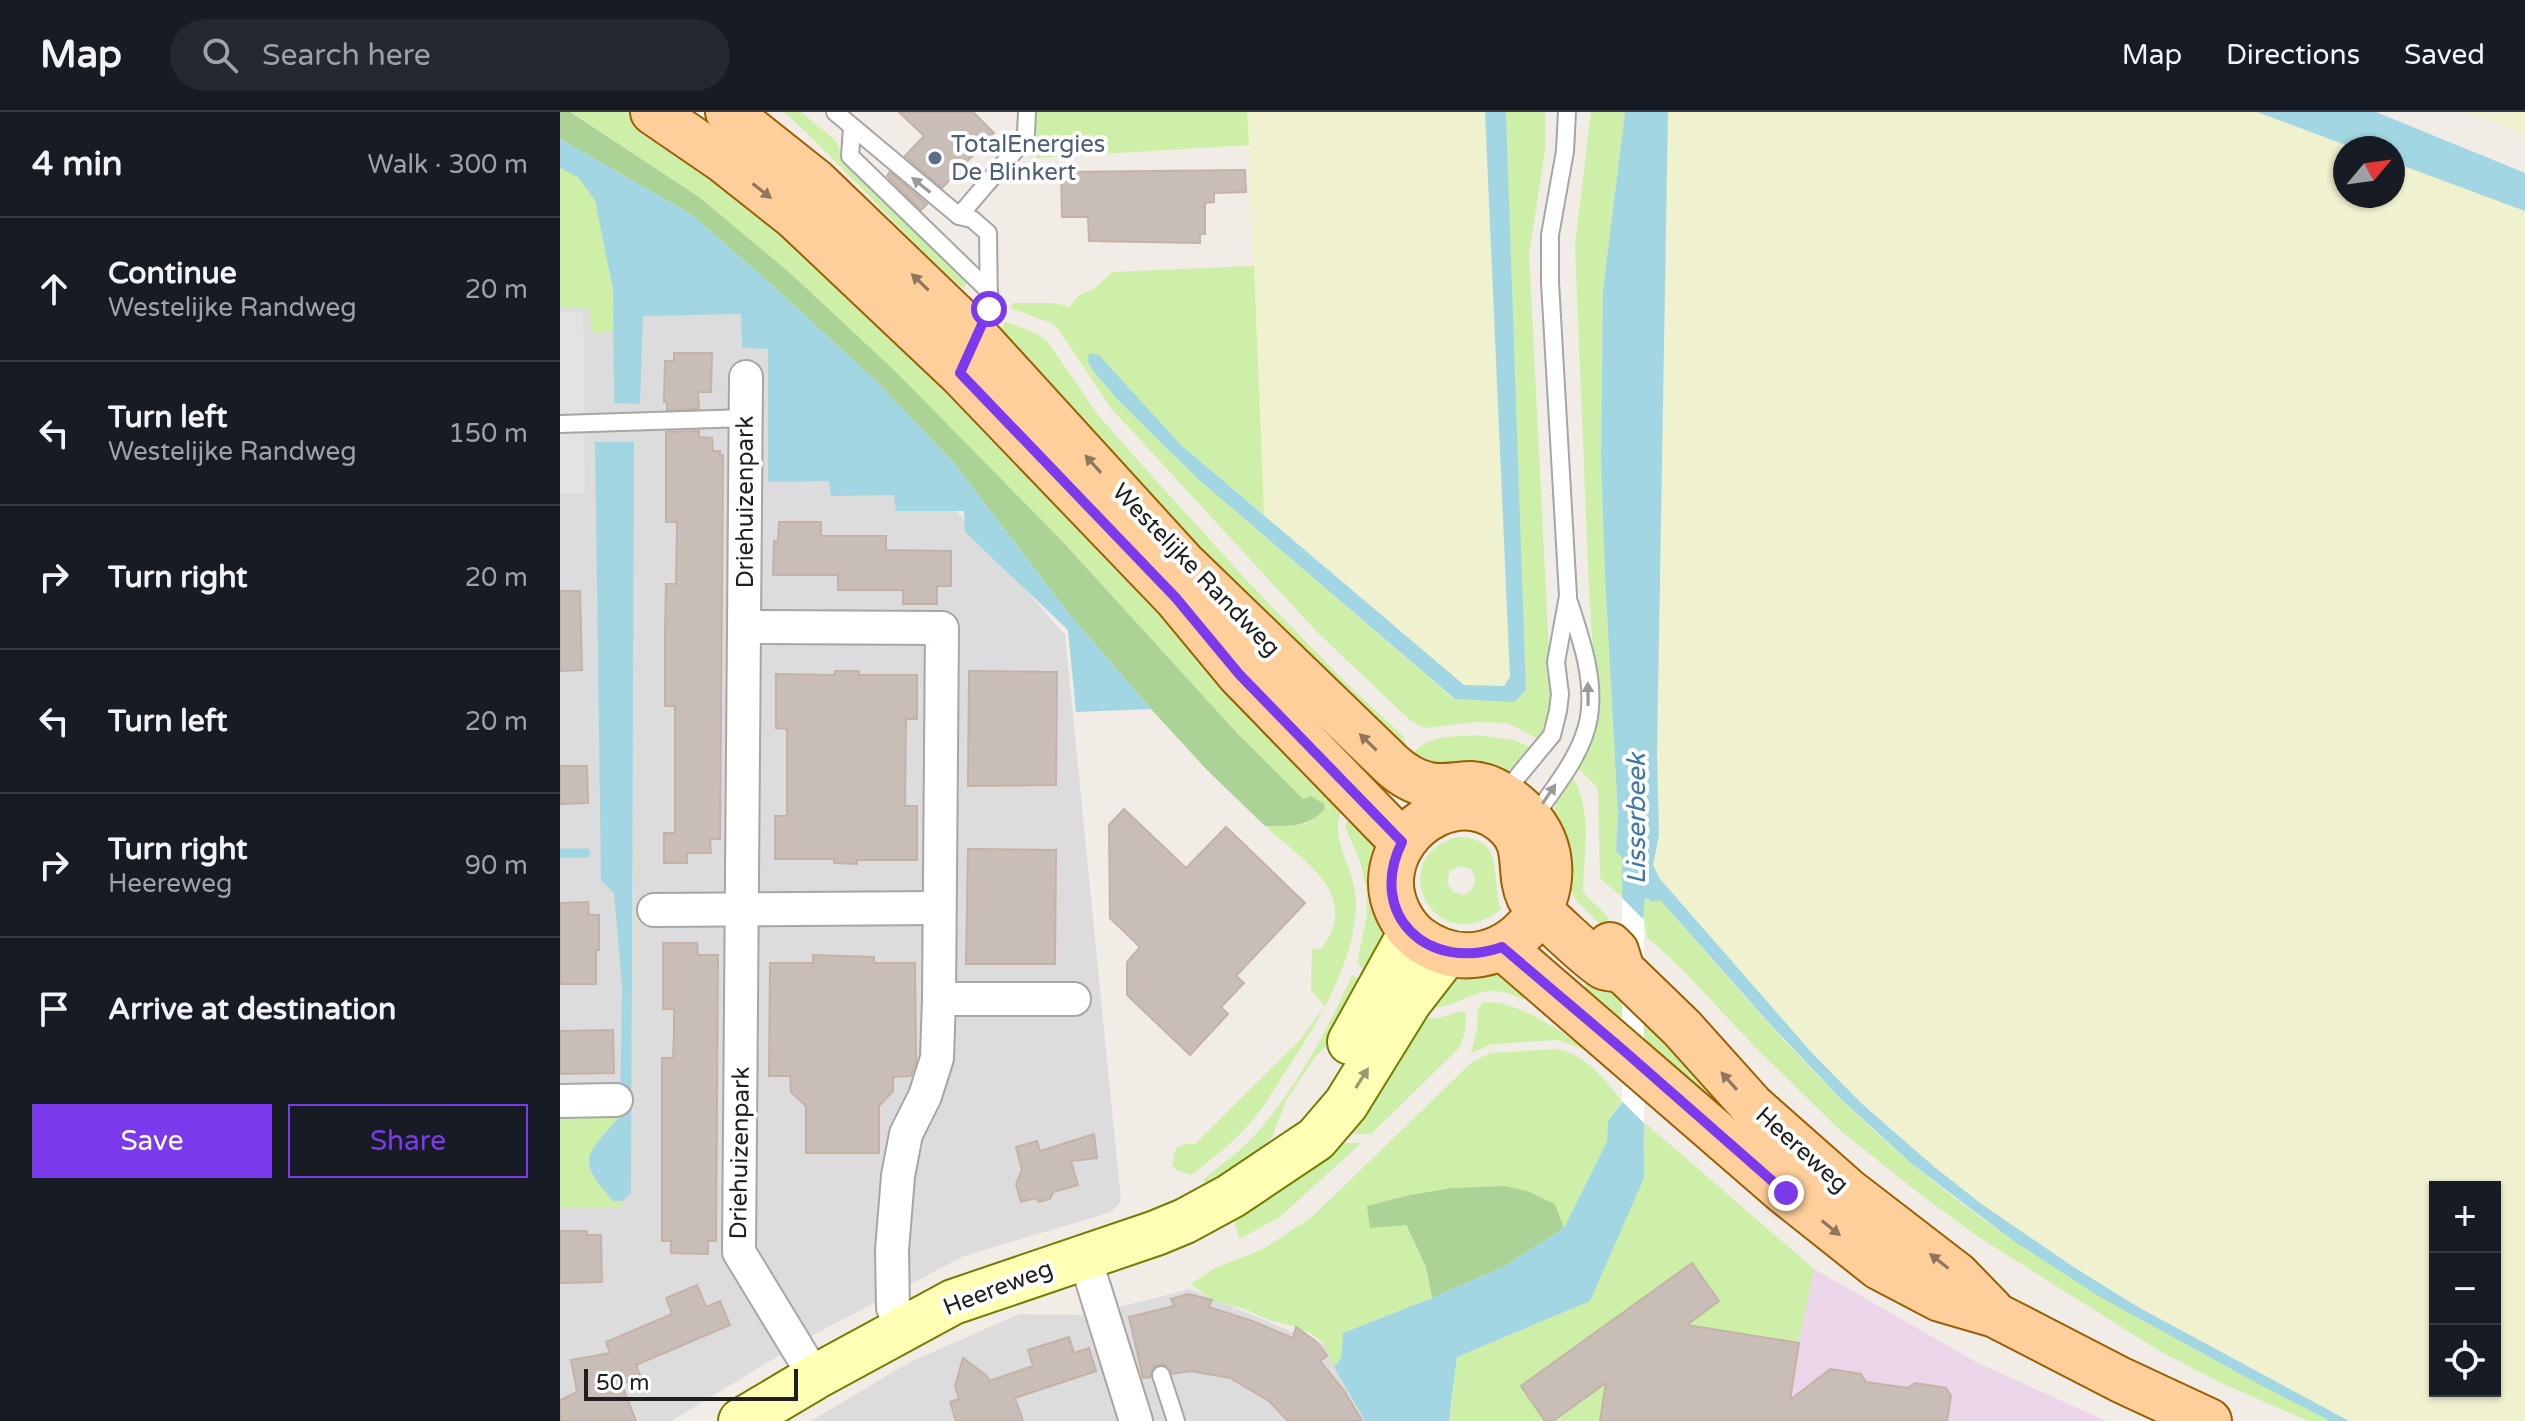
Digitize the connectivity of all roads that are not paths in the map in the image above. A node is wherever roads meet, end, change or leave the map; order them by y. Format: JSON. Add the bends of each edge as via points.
{"nodes":[{"id":1,"x":653,"y":112,"type":"edge"},
{"id":2,"x":836,"y":112,"type":"edge"},
{"id":3,"x":1027,"y":112,"type":"edge"},
{"id":4,"x":1567,"y":112,"type":"edge"},
{"id":5,"x":852,"y":128,"type":"junction"},
{"id":6,"x":721,"y":129,"type":"edge"},
{"id":7,"x":959,"y":216,"type":"junction"},
{"id":8,"x":989,"y":291,"type":"junction"},
{"id":9,"x":968,"y":354,"type":"junction"},
{"id":10,"x":746,"y":377,"type":"dead end"},
{"id":11,"x":746,"y":418,"type":"junction"},
{"id":12,"x":560,"y":424,"type":"edge"},
{"id":13,"x":1568,"y":596,"type":"junction"},
{"id":14,"x":745,"y":627,"type":"junction"},
{"id":15,"x":1507,"y":809,"type":"junction"},
{"id":16,"x":1402,"y":842,"type":"junction"},
{"id":17,"x":1544,"y":900,"type":"junction"},
{"id":18,"x":939,"y":908,"type":"junction"},
{"id":19,"x":742,"y":909,"type":"junction"},
{"id":20,"x":654,"y":910,"type":"dead end"},
{"id":21,"x":1429,"y":942,"type":"junction"},
{"id":22,"x":1502,"y":947,"type":"junction"},
{"id":23,"x":939,"y":999,"type":"junction"},
{"id":24,"x":1074,"y":999,"type":"dead end"},
{"id":25,"x":616,"y":1100,"type":"dead end"},
{"id":26,"x":560,"y":1101,"type":"edge"},
{"id":27,"x":1084,"y":1255,"type":"junction"},
{"id":28,"x":1995,"y":1315,"type":"junction"},
{"id":29,"x":903,"y":1329,"type":"junction"},
{"id":30,"x":1161,"y":1375,"type":"dead end"},
{"id":31,"x":815,"y":1377,"type":"junction"},
{"id":32,"x":741,"y":1421,"type":"edge"},
{"id":33,"x":1136,"y":1421,"type":"edge"},
{"id":34,"x":1176,"y":1421,"type":"edge"},
{"id":35,"x":2209,"y":1421,"type":"edge"}],
"edges":[{"from":1,"to":6,"type":"main road","name":"Westelijke Randweg"},
{"from":2,"to":5,"type":"lane"},
{"from":3,"to":7,"type":"lane","via":[[1026,133],[1018,147]]},
{"from":4,"to":13,"type":"lane","via":[[1550,235],[1550,282]]},
{"from":7,"to":5,"type":"lane","one_way":true},
{"from":5,"to":8,"type":"lane","via":[[850,156]]},
{"from":6,"to":9,"type":"main road","name":"Westelijke Randweg","one_way":true,"via":[[795,217],[897,313]]},
{"from":9,"to":6,"type":"main road","name":"Westelijke Randweg","one_way":true,"via":[[816,182]]},
{"from":7,"to":8,"type":"lane","via":[[988,233]]},
{"from":8,"to":9,"type":"lane","via":[[989,309]]},
{"from":15,"to":9,"type":"main road","name":"Westelijke Randweg","one_way":true,"via":[[1494,790],[1473,784],[1431,786],[1392,765]]},
{"from":9,"to":16,"type":"main road","name":"Westelijke Randweg","via":[[1239,674]]},
{"from":10,"to":11,"type":"street","name":"Driehuizenpark"},
{"from":11,"to":12,"type":"lane"},
{"from":11,"to":14,"type":"street","name":"Driehuizenpark"},
{"from":13,"to":15,"type":"lane","via":[[1556,662],[1560,694],[1552,735]]},
{"from":15,"to":13,"type":"lane","one_way":true,"via":[[1577,751],[1589,718],[1587,659]]},
{"from":14,"to":18,"type":"street","via":[[942,628]]},
{"from":14,"to":19,"type":"street","name":"Driehuizenpark"},
{"from":15,"to":16,"type":"main road","via":[[1444,811],[1416,826]]},
{"from":15,"to":17,"type":"main road","via":[[1542,838],[1548,858]]},
{"from":16,"to":21,"type":"main road","via":[[1391,881],[1396,908]]},
{"from":17,"to":22,"type":"main road","via":[[1523,932]]},
{"from":28,"to":17,"type":"main road","name":"Heereweg","one_way":true,"via":[[1957,1275],[1848,1191],[1752,1106],[1633,980],[1616,951]]},
{"from":18,"to":19,"type":"street"},
{"from":18,"to":23,"type":"street"},
{"from":19,"to":20,"type":"street"},
{"from":19,"to":31,"type":"street","name":"Driehuizenpark","via":[[739,1252]]},
{"from":21,"to":22,"type":"main road","via":[[1475,955]]},
{"from":21,"to":27,"type":"main road","name":"Heereweg","via":[[1409,1002],[1346,1104],[1316,1139],[1185,1221]]},
{"from":22,"to":28,"type":"main road","name":"Heereweg","one_way":true,"via":[[1879,1267],[1940,1299]]},
{"from":23,"to":24,"type":"street"},
{"from":23,"to":29,"type":"street","via":[[937,1058],[906,1134],[898,1176],[893,1308]]},
{"from":25,"to":26,"type":"street"},
{"from":27,"to":29,"type":"main road","name":"Heereweg","via":[[953,1302]]},
{"from":27,"to":33,"type":"street"},
{"from":28,"to":35,"type":"main road","name":"Heereweg"},
{"from":29,"to":31,"type":"main road","name":"Heereweg"},
{"from":30,"to":34,"type":"lane"},
{"from":31,"to":32,"type":"main road","name":"Heereweg"}]}
